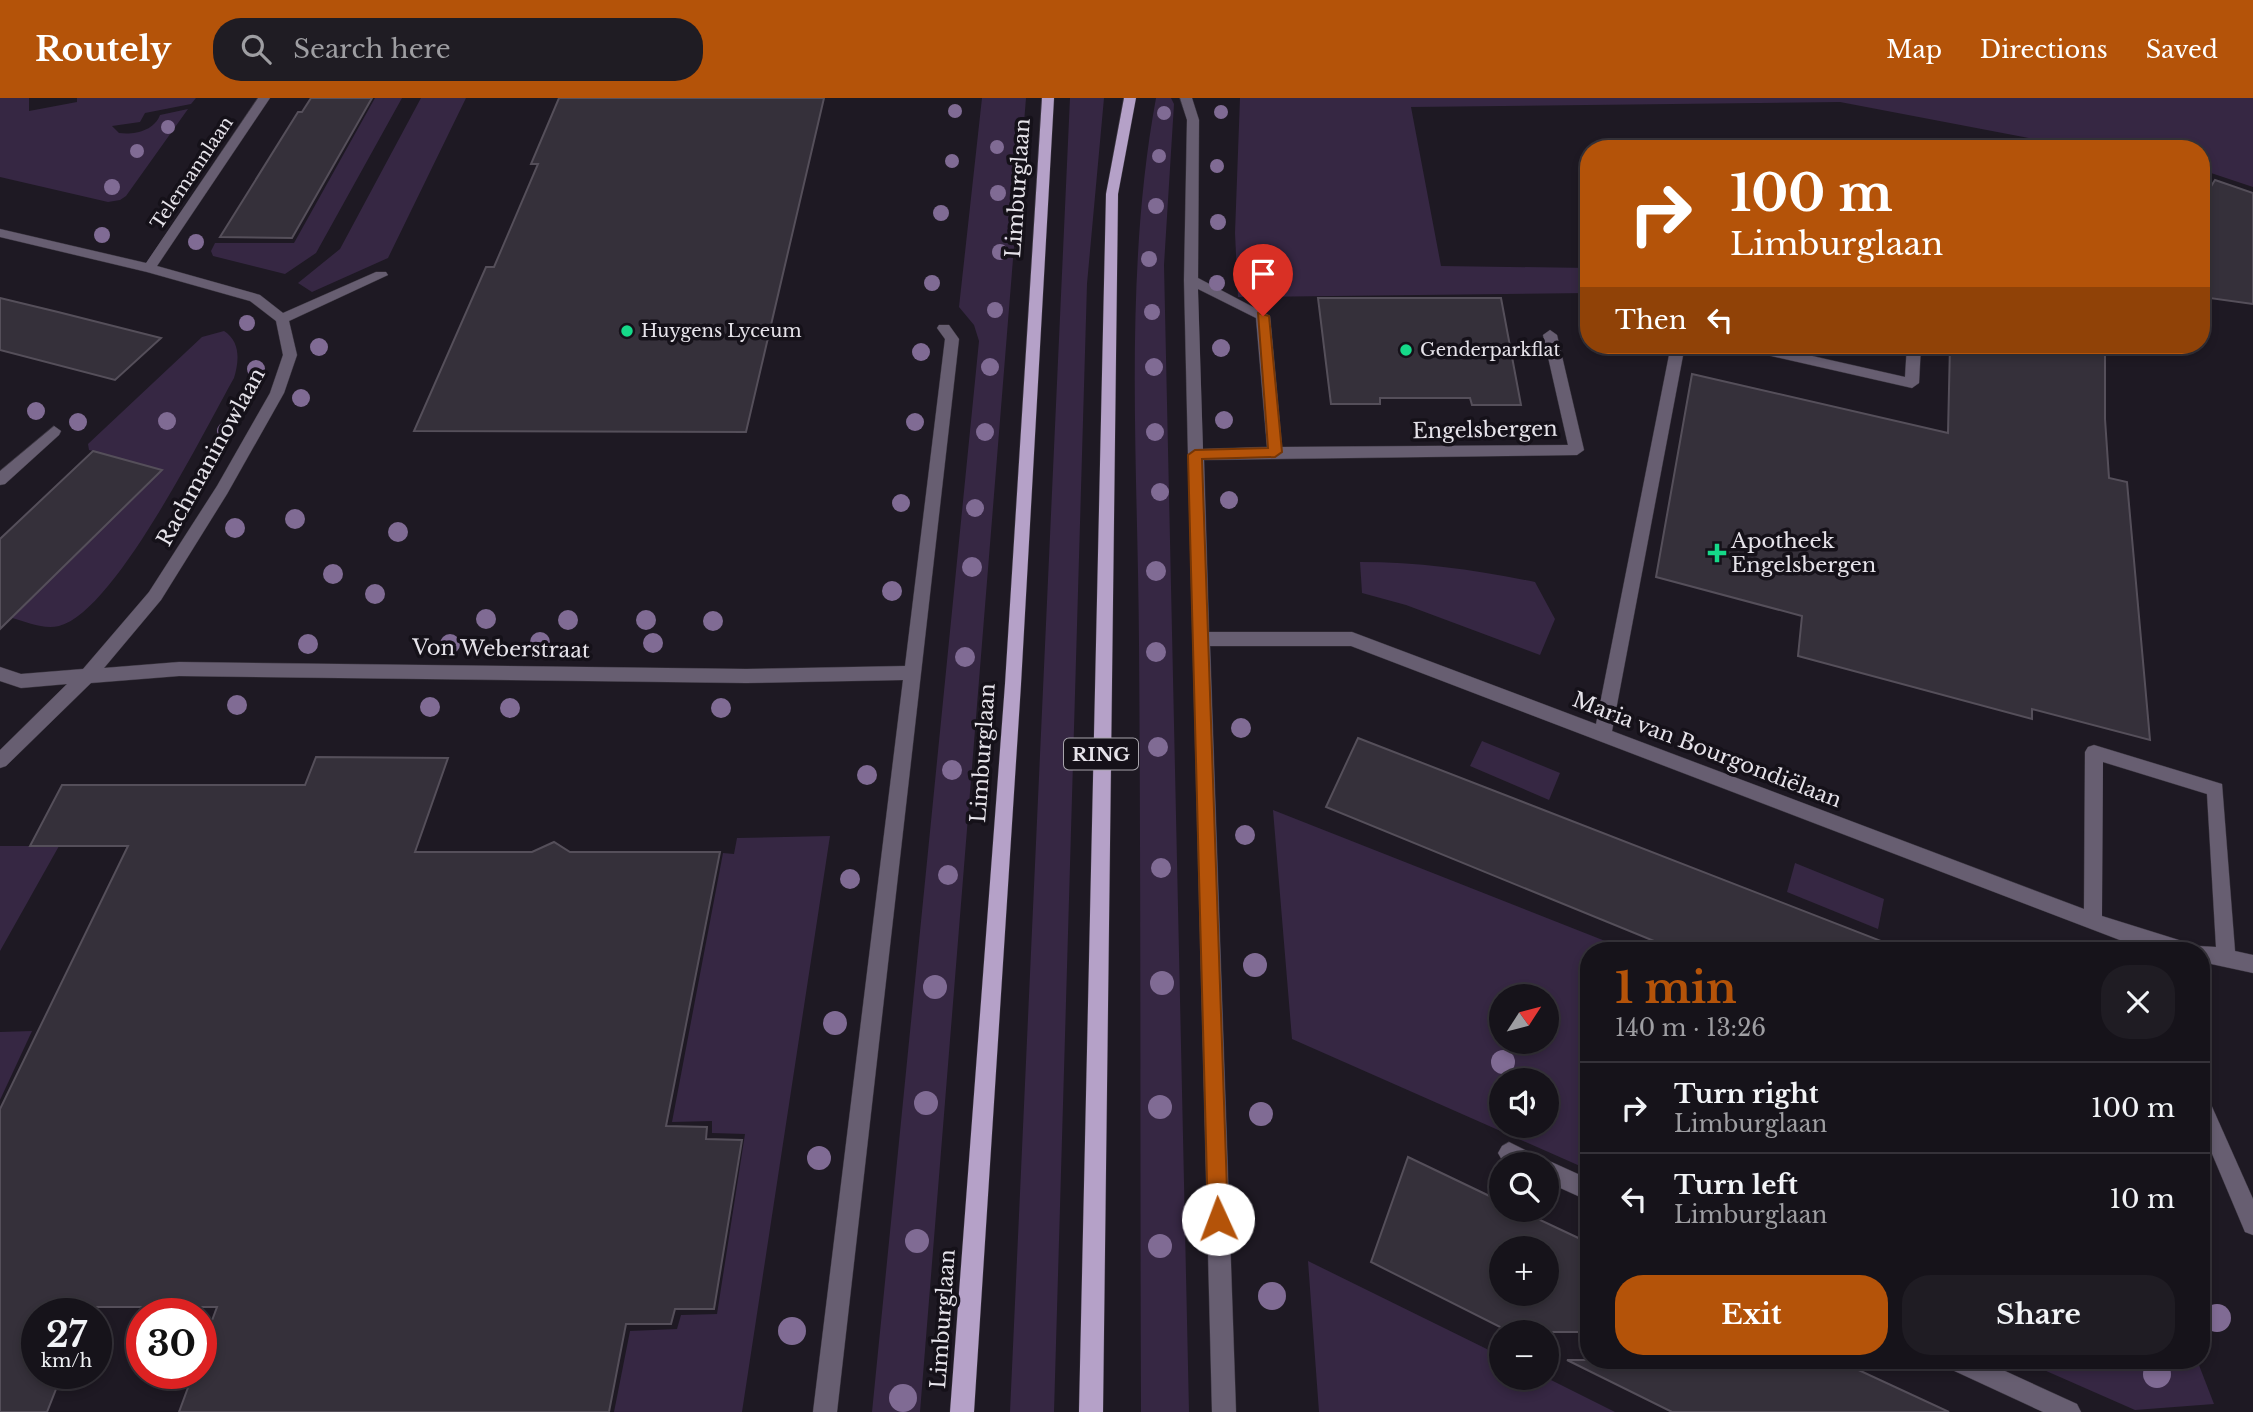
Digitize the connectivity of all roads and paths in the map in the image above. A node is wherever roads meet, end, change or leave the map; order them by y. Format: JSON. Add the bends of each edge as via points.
{"nodes":[{"id":1,"x":264,"y":98,"type":"edge"},
{"id":2,"x":1048,"y":98,"type":"edge"},
{"id":3,"x":1130,"y":98,"type":"edge"},
{"id":4,"x":1186,"y":98,"type":"edge"},
{"id":5,"x":0,"y":233,"type":"edge"},
{"id":6,"x":149,"y":268,"type":"junction"},
{"id":7,"x":381,"y":275,"type":"dead end"},
{"id":8,"x":1191,"y":280,"type":"junction"},
{"id":9,"x":282,"y":319,"type":"junction"},
{"id":10,"x":944,"y":328,"type":"dead end"},
{"id":11,"x":1550,"y":335,"type":"dead end"},
{"id":12,"x":1676,"y":354,"type":"edge"},
{"id":13,"x":1785,"y":354,"type":"edge"},
{"id":14,"x":1914,"y":354,"type":"edge"},
{"id":15,"x":54,"y":432,"type":"dead end"},
{"id":16,"x":1275,"y":452,"type":"junction"},
{"id":17,"x":1195,"y":455,"type":"junction"},
{"id":18,"x":0,"y":480,"type":"edge"},
{"id":19,"x":1201,"y":639,"type":"junction"},
{"id":20,"x":914,"y":673,"type":"junction"},
{"id":21,"x":0,"y":674,"type":"edge"},
{"id":22,"x":88,"y":675,"type":"junction"},
{"id":23,"x":1603,"y":735,"type":"junction"},
{"id":24,"x":0,"y":761,"type":"edge"},
{"id":25,"x":2093,"y":921,"type":"junction"},
{"id":26,"x":2129,"y":942,"type":"edge"},
{"id":27,"x":2210,"y":955,"type":"edge"},
{"id":28,"x":2226,"y":960,"type":"junction"},
{"id":29,"x":2253,"y":964,"type":"edge"},
{"id":30,"x":2210,"y":1125,"type":"edge"},
{"id":31,"x":1559,"y":1176,"type":"edge"},
{"id":32,"x":1580,"y":1186,"type":"edge"},
{"id":33,"x":2253,"y":1224,"type":"edge"},
{"id":34,"x":1976,"y":1369,"type":"edge"},
{"id":35,"x":825,"y":1412,"type":"edge"},
{"id":36,"x":962,"y":1412,"type":"edge"},
{"id":37,"x":1091,"y":1412,"type":"edge"},
{"id":38,"x":1224,"y":1412,"type":"edge"},
{"id":39,"x":2069,"y":1412,"type":"edge"}],
"edges":[{"from":1,"to":6,"type":"street","name":"Telemannlaan"},
{"from":2,"to":36,"type":"main road","name":"Limburglaan"},
{"from":3,"to":37,"type":"main road","number":"RING","via":[[1112,194]]},
{"from":4,"to":8,"type":"street","via":[[1194,120]]},
{"from":5,"to":6,"type":"street"},
{"from":6,"to":9,"type":"street","via":[[256,298]]},
{"from":7,"to":9,"type":"street"},
{"from":8,"to":16,"type":"street","via":[[1263,316]]},
{"from":8,"to":17,"type":"street"},
{"from":9,"to":22,"type":"street","name":"Rachmaninowlaan","via":[[290,355],[276,393],[155,596]]},
{"from":10,"to":20,"type":"street","via":[[952,339]]},
{"from":11,"to":16,"type":"street","name":"Engelsbergen","via":[[1577,450]]},
{"from":12,"to":23,"type":"street"},
{"from":13,"to":14,"type":"street","via":[[1912,383]]},
{"from":15,"to":18,"type":"street"},
{"from":16,"to":17,"type":"street"},
{"from":17,"to":19,"type":"street"},
{"from":19,"to":23,"type":"street","name":"Maria van Bourgondiëlaan","via":[[1352,639]]},
{"from":19,"to":38,"type":"street"},
{"from":20,"to":22,"type":"street","name":"Von Weberstraat","via":[[746,676],[179,668]]},
{"from":20,"to":35,"type":"street"},
{"from":21,"to":22,"type":"street","name":"Von Weberstraat","via":[[21,681]]},
{"from":22,"to":24,"type":"street","name":"Rachmaninowlaan"},
{"from":23,"to":25,"type":"street","name":"Maria van Bourgondiëlaan"},
{"from":25,"to":26,"type":"street","name":"Maria van Bourgondiëlaan"},
{"from":25,"to":28,"type":"street","via":[[2094,752],[2216,789]]},
{"from":27,"to":28,"type":"street"},
{"from":28,"to":29,"type":"street"},
{"from":30,"to":33,"type":"street"},
{"from":31,"to":32,"type":"street"},
{"from":34,"to":39,"type":"street"}]}
